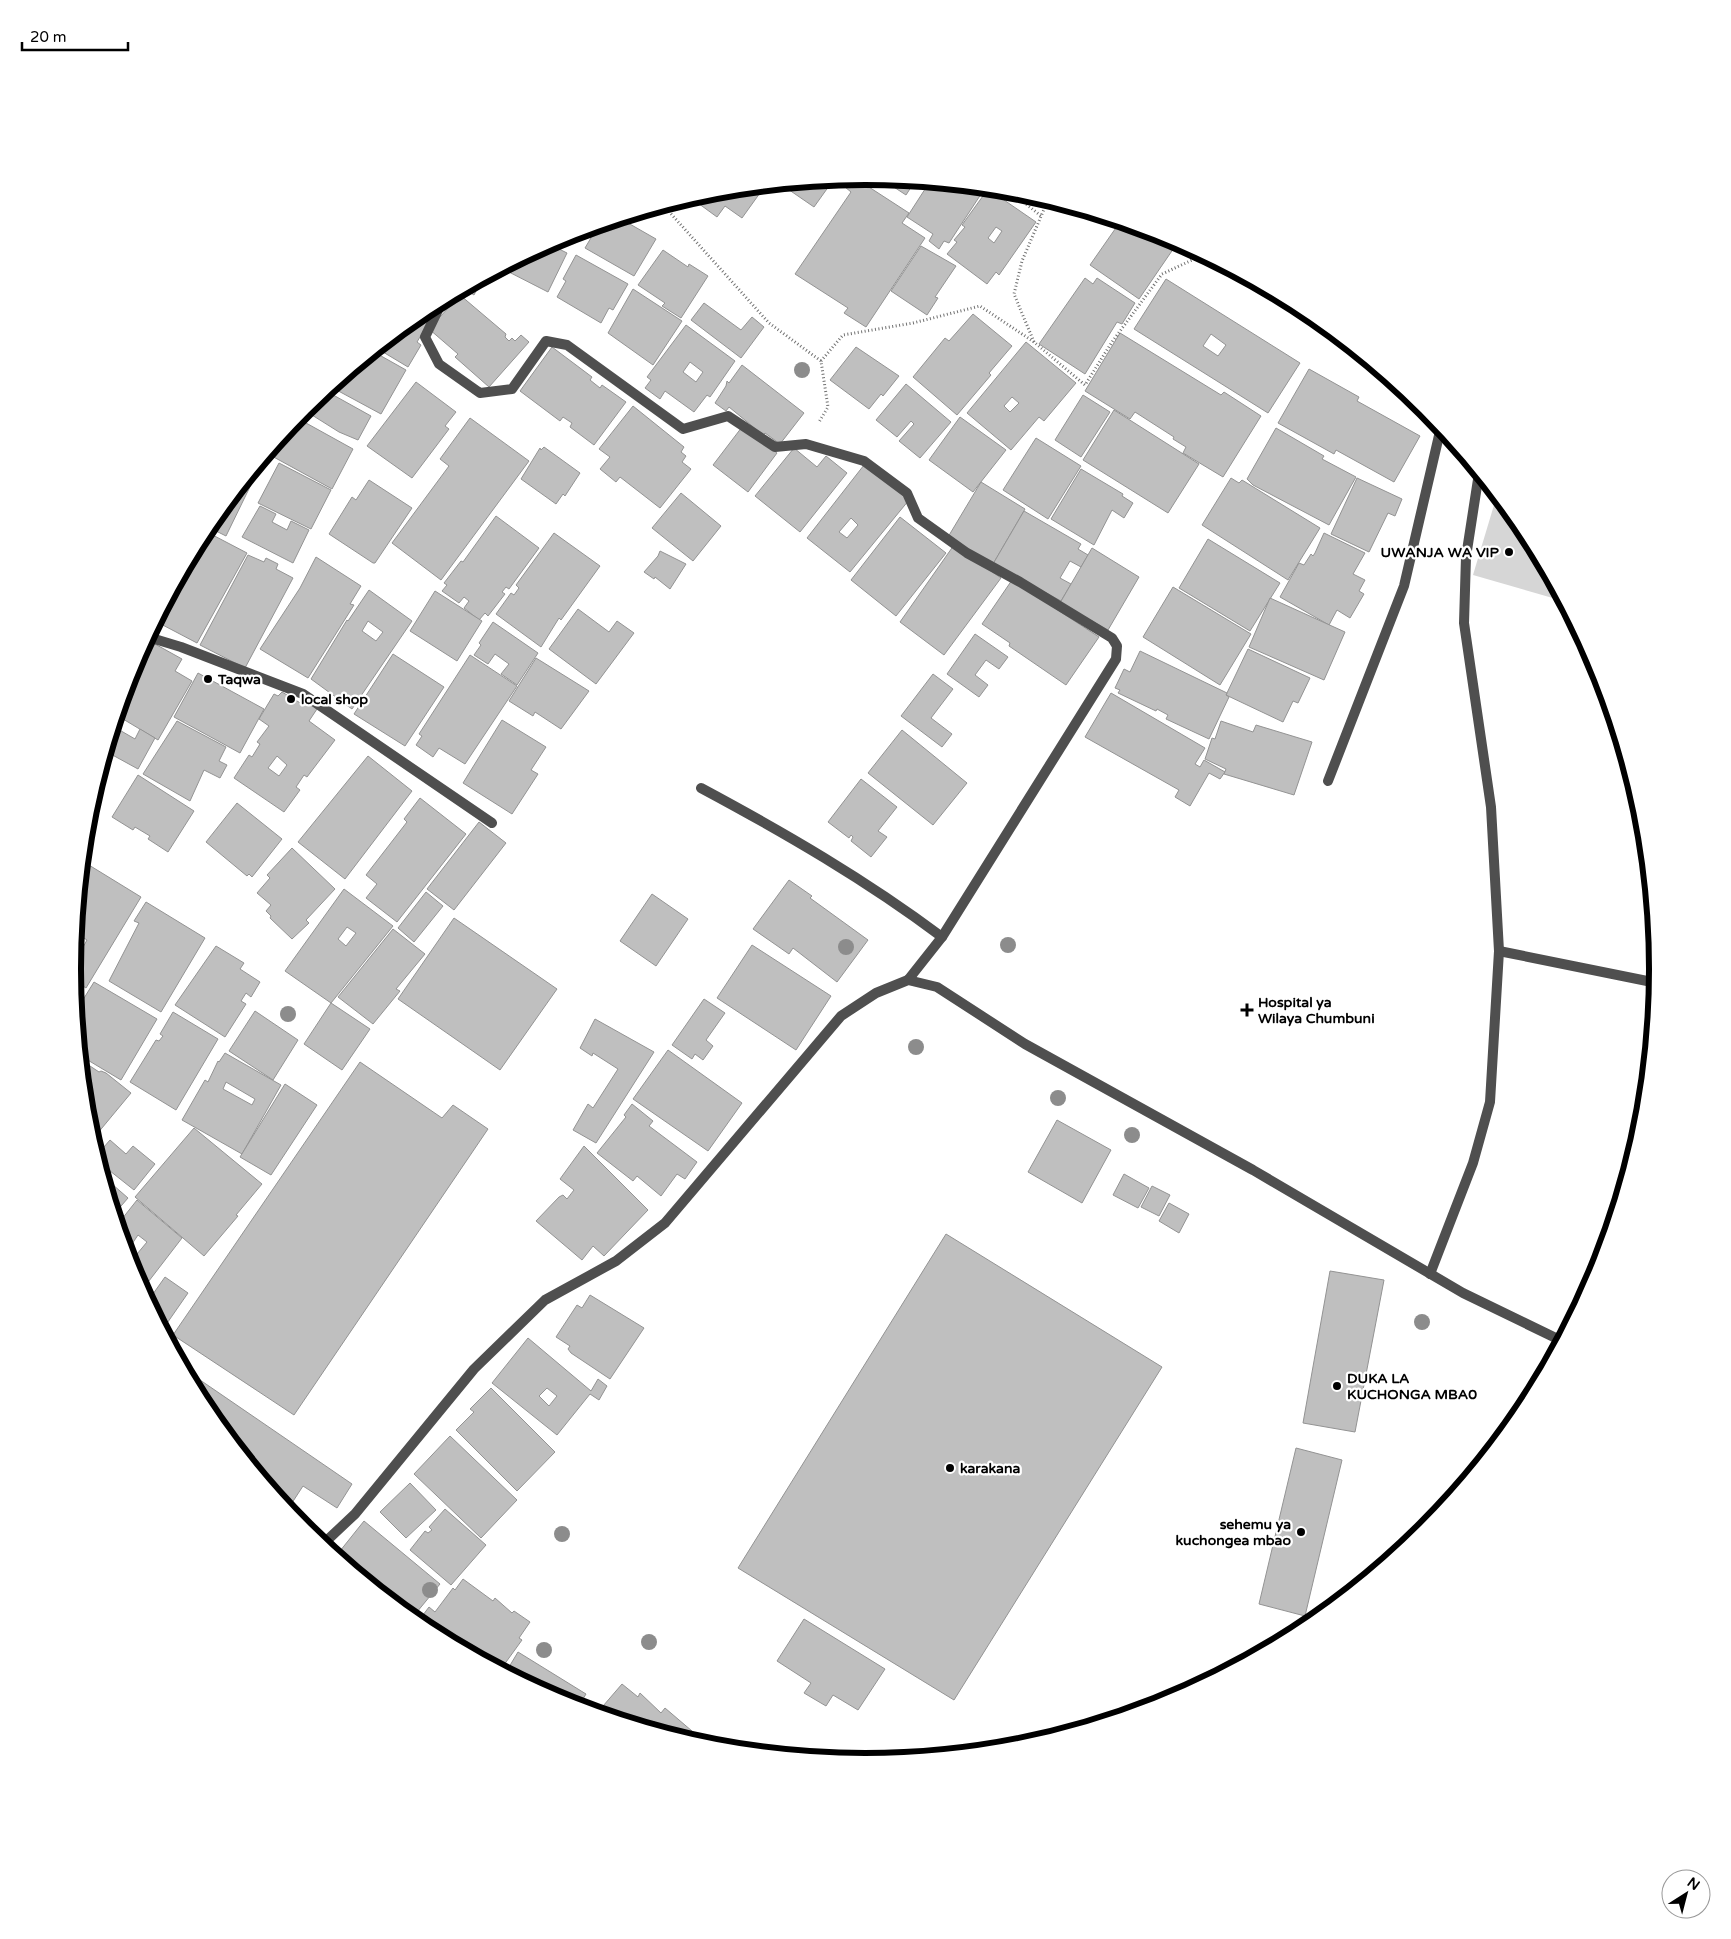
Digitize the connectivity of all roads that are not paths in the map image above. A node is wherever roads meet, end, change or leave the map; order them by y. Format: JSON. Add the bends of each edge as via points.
{"nodes":[{"id":1,"x":437,"y":313,"type":"edge"},
{"id":2,"x":1439,"y":435,"type":"edge"},
{"id":3,"x":1478,"y":480,"type":"edge"},
{"id":4,"x":154,"y":640,"type":"edge"},
{"id":5,"x":1328,"y":781,"type":"dead end"},
{"id":6,"x":702,"y":788,"type":"dead end"},
{"id":7,"x":492,"y":823,"type":"dead end"},
{"id":8,"x":942,"y":937,"type":"junction"},
{"id":9,"x":1498,"y":951,"type":"junction"},
{"id":10,"x":908,"y":980,"type":"junction"},
{"id":11,"x":1650,"y":982,"type":"edge"},
{"id":12,"x":1430,"y":1274,"type":"junction"},
{"id":13,"x":1557,"y":1339,"type":"edge"},
{"id":14,"x":328,"y":1540,"type":"edge"}],
"edges":[{"from":1,"to":8,"type":"street","via":[[425,337],[439,364],[480,393],[512,389],[546,341],[567,345],[683,429],[728,416],[775,447],[806,444],[864,460],[907,493],[918,518],[967,553],[1112,638],[1117,646],[1116,659]]},
{"from":2,"to":5,"type":"street","via":[[1404,586]]},
{"from":3,"to":9,"type":"street","via":[[1466,557],[1464,623],[1491,807]]},
{"from":4,"to":7,"type":"street","via":[[304,694]]},
{"from":6,"to":8,"type":"street","via":[[794,838]]},
{"from":8,"to":10,"type":"street"},
{"from":9,"to":11,"type":"street"},
{"from":9,"to":12,"type":"street","via":[[1490,1102],[1473,1163]]},
{"from":10,"to":12,"type":"street","via":[[937,987],[1025,1044],[1253,1170]]},
{"from":10,"to":14,"type":"street","via":[[876,993],[842,1016],[665,1222],[616,1261],[545,1300],[474,1369],[356,1514]]},
{"from":12,"to":13,"type":"street"}]}
